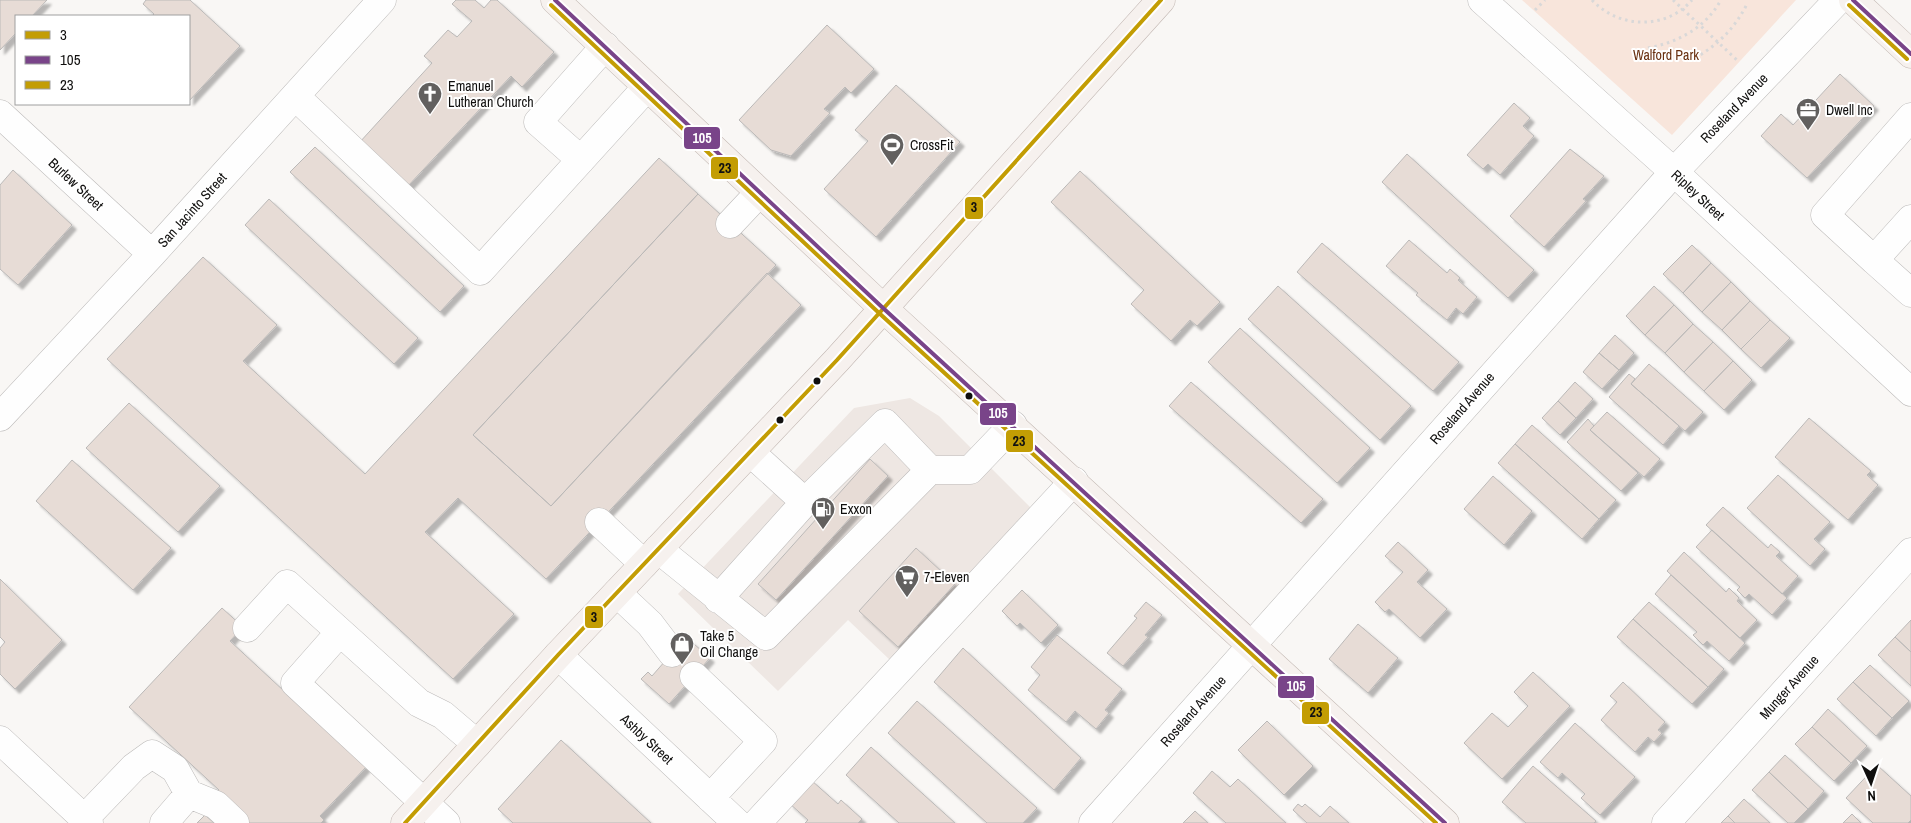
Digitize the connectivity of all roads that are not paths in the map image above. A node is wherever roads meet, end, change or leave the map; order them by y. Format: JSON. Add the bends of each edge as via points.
{"nodes":[{"id":1,"x":382,"y":0,"type":"edge"},
{"id":2,"x":555,"y":0,"type":"edge"},
{"id":3,"x":1161,"y":0,"type":"edge"},
{"id":4,"x":1482,"y":0,"type":"edge"},
{"id":5,"x":1838,"y":0,"type":"edge"},
{"id":6,"x":1853,"y":0,"type":"edge"},
{"id":7,"x":605,"y":46,"type":"junction"},
{"id":8,"x":1911,"y":54,"type":"edge"},
{"id":9,"x":647,"y":87,"type":"junction"},
{"id":10,"x":296,"y":96,"type":"junction"},
{"id":11,"x":0,"y":114,"type":"edge"},
{"id":12,"x":1911,"y":116,"type":"edge"},
{"id":13,"x":581,"y":160,"type":"junction"},
{"id":14,"x":1674,"y":172,"type":"junction"},
{"id":15,"x":759,"y":193,"type":"junction"},
{"id":16,"x":1911,"y":219,"type":"edge"},
{"id":17,"x":730,"y":224,"type":"dead end"},
{"id":18,"x":152,"y":254,"type":"junction"},
{"id":19,"x":1874,"y":260,"type":"junction"},
{"id":20,"x":1911,"y":293,"type":"edge"},
{"id":21,"x":883,"y":308,"type":"junction"},
{"id":22,"x":1911,"y":392,"type":"edge"},
{"id":23,"x":0,"y":417,"type":"edge"},
{"id":24,"x":1013,"y":425,"type":"junction"},
{"id":25,"x":750,"y":452,"type":"junction"},
{"id":26,"x":930,"y":470,"type":"junction"},
{"id":27,"x":1074,"y":481,"type":"junction"},
{"id":28,"x":805,"y":502,"type":"junction"},
{"id":29,"x":598,"y":522,"type":"dead end"},
{"id":30,"x":1911,"y":552,"type":"edge"},
{"id":31,"x":651,"y":556,"type":"junction"},
{"id":32,"x":616,"y":593,"type":"junction"},
{"id":33,"x":718,"y":599,"type":"junction"},
{"id":34,"x":247,"y":628,"type":"dead end"},
{"id":35,"x":340,"y":632,"type":"junction"},
{"id":36,"x":1252,"y":645,"type":"junction"},
{"id":37,"x":672,"y":653,"type":"dead end"},
{"id":38,"x":558,"y":655,"type":"junction"},
{"id":39,"x":694,"y":676,"type":"dead end"},
{"id":40,"x":0,"y":740,"type":"edge"},
{"id":41,"x":477,"y":744,"type":"junction"},
{"id":42,"x":189,"y":794,"type":"junction"},
{"id":43,"x":710,"y":798,"type":"junction"},
{"id":44,"x":424,"y":802,"type":"junction"},
{"id":45,"x":86,"y":821,"type":"edge"},
{"id":46,"x":164,"y":823,"type":"edge"},
{"id":47,"x":235,"y":823,"type":"edge"},
{"id":48,"x":405,"y":823,"type":"edge"},
{"id":49,"x":446,"y":823,"type":"edge"},
{"id":50,"x":737,"y":823,"type":"edge"},
{"id":51,"x":757,"y":823,"type":"edge"},
{"id":52,"x":1093,"y":823,"type":"edge"},
{"id":53,"x":1446,"y":823,"type":"edge"},
{"id":54,"x":1666,"y":823,"type":"edge"}],
"edges":[{"from":1,"to":10,"type":"street","name":"San Jacinto Street"},
{"from":2,"to":7,"type":"main road"},
{"from":3,"to":21,"type":"main road"},
{"from":4,"to":14,"type":"street","name":"Ripley Street"},
{"from":5,"to":14,"type":"street","name":"Roseland Avenue"},
{"from":6,"to":8,"type":"main road"},
{"from":7,"to":9,"type":"main road"},
{"from":7,"to":13,"type":"street","via":[[538,122]]},
{"from":9,"to":13,"type":"street"},
{"from":9,"to":15,"type":"main road"},
{"from":10,"to":13,"type":"street","via":[[480,271]]},
{"from":10,"to":18,"type":"street","name":"San Jacinto Street"},
{"from":11,"to":18,"type":"street","name":"Burlew Street"},
{"from":12,"to":19,"type":"street","via":[[1825,215]]},
{"from":14,"to":22,"type":"street","name":"Ripley Street"},
{"from":14,"to":36,"type":"street","name":"Roseland Avenue"},
{"from":15,"to":17,"type":"street"},
{"from":15,"to":21,"type":"main road"},
{"from":16,"to":19,"type":"street"},
{"from":18,"to":23,"type":"street","name":"San Jacinto Street"},
{"from":19,"to":20,"type":"street"},
{"from":21,"to":24,"type":"main road"},
{"from":21,"to":25,"type":"main road"},
{"from":24,"to":26,"type":"street","via":[[970,470]]},
{"from":24,"to":27,"type":"main road"},
{"from":25,"to":28,"type":"street"},
{"from":25,"to":31,"type":"main road"},
{"from":26,"to":28,"type":"street","via":[[885,423]]},
{"from":26,"to":33,"type":"street","via":[[766,636]]},
{"from":27,"to":36,"type":"main road"},
{"from":27,"to":51,"type":"street"},
{"from":28,"to":33,"type":"street"},
{"from":29,"to":31,"type":"street"},
{"from":30,"to":54,"type":"street","name":"Munger Avenue"},
{"from":31,"to":32,"type":"main road"},
{"from":31,"to":33,"type":"street"},
{"from":32,"to":37,"type":"street","via":[[650,624]]},
{"from":32,"to":38,"type":"main road"},
{"from":34,"to":35,"type":"street","via":[[287,584]]},
{"from":35,"to":41,"type":"street","via":[[419,703],[443,715]]},
{"from":35,"to":44,"type":"street","via":[[295,683]]},
{"from":36,"to":52,"type":"street","name":"Roseland Avenue"},
{"from":36,"to":53,"type":"main road"},
{"from":38,"to":41,"type":"main road"},
{"from":38,"to":43,"type":"street","name":"Ashby Street"},
{"from":39,"to":43,"type":"street","via":[[763,741]]},
{"from":40,"to":45,"type":"street"},
{"from":41,"to":44,"type":"main road"},
{"from":42,"to":45,"type":"street","via":[[174,769],[152,754],[134,767]]},
{"from":42,"to":46,"type":"street"},
{"from":42,"to":47,"type":"street","via":[[216,805]]},
{"from":43,"to":50,"type":"street","name":"Ashby Street"},
{"from":44,"to":48,"type":"main road"},
{"from":44,"to":49,"type":"street"}]}
